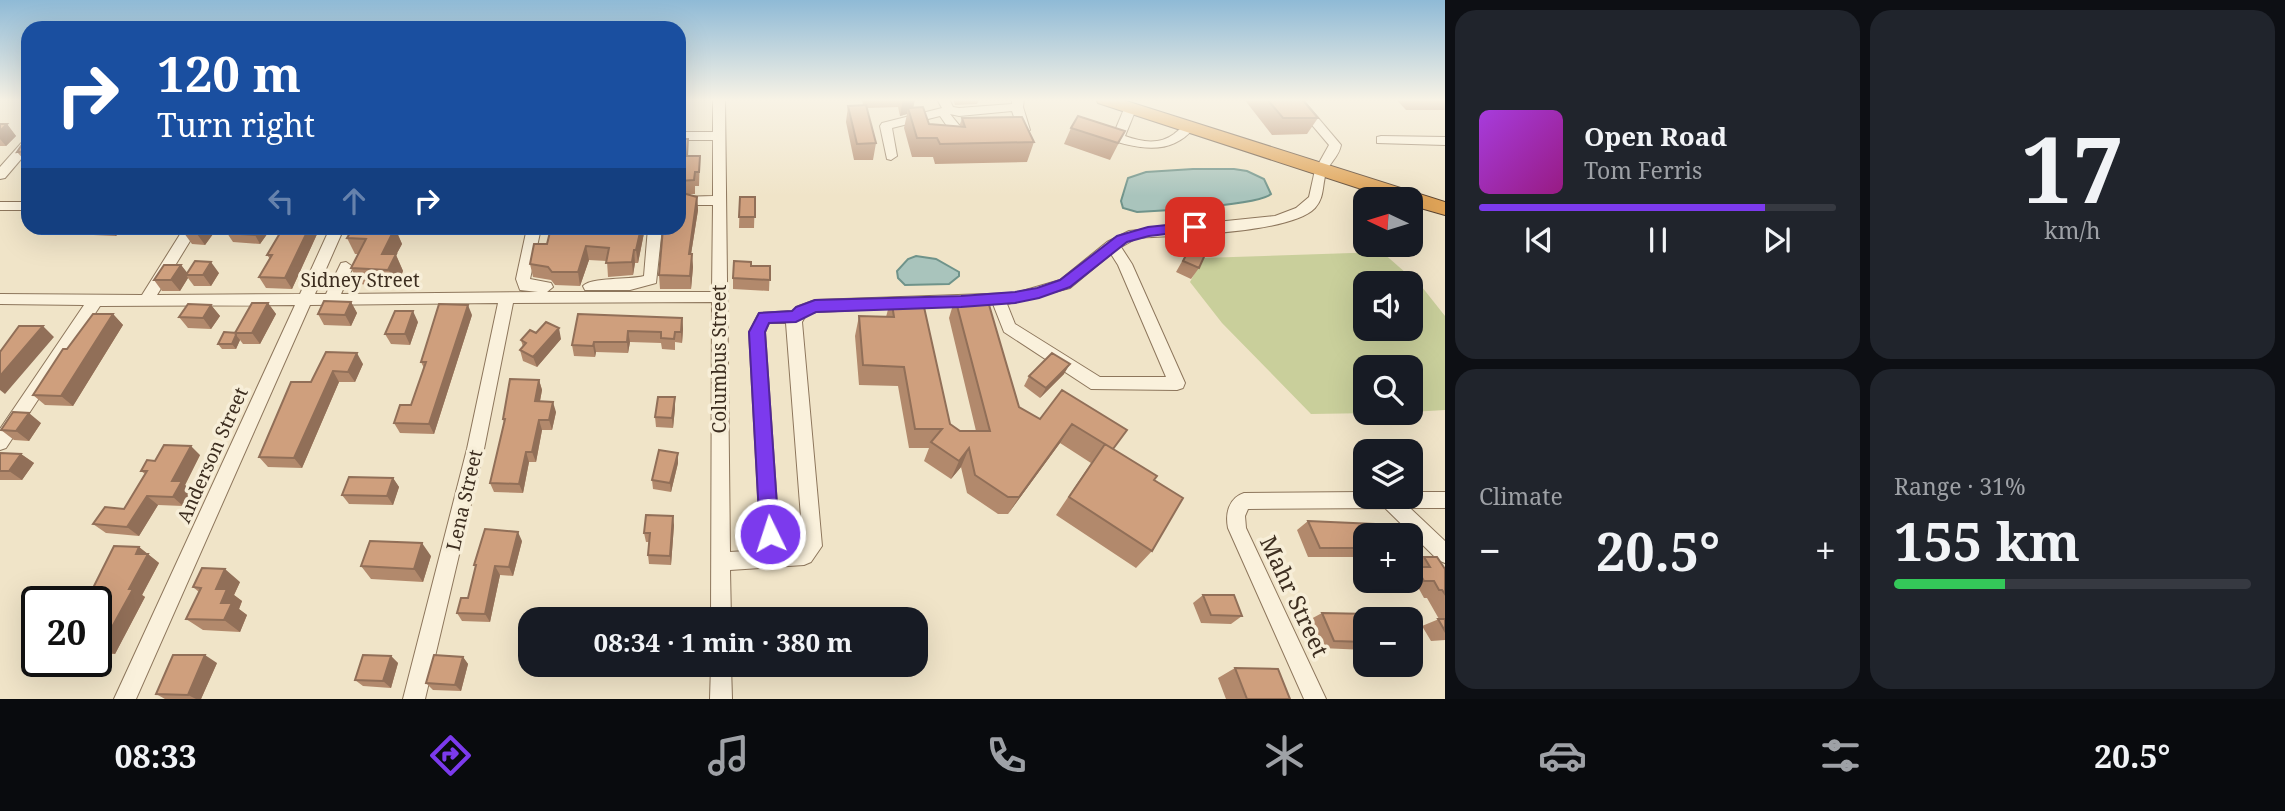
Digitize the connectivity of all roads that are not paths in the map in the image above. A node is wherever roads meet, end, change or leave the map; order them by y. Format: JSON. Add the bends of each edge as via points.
{"nodes":[{"id":1,"x":719,"y":132,"type":"edge"},
{"id":2,"x":887,"y":132,"type":"edge"},
{"id":3,"x":1096,"y":132,"type":"edge"},
{"id":4,"x":1121,"y":132,"type":"edge"},
{"id":5,"x":1184,"y":132,"type":"edge"},
{"id":6,"x":1200,"y":132,"type":"edge"},
{"id":7,"x":1324,"y":132,"type":"edge"},
{"id":8,"x":686,"y":136,"type":"edge"},
{"id":9,"x":719,"y":136,"type":"junction"},
{"id":10,"x":1118,"y":138,"type":"junction"},
{"id":11,"x":1381,"y":141,"type":"dead end"},
{"id":12,"x":1445,"y":141,"type":"edge"},
{"id":13,"x":21,"y":151,"type":"edge"},
{"id":14,"x":891,"y":156,"type":"dead end"},
{"id":15,"x":0,"y":157,"type":"edge"},
{"id":16,"x":16,"y":157,"type":"junction"},
{"id":17,"x":1321,"y":169,"type":"junction"},
{"id":18,"x":0,"y":175,"type":"edge"},
{"id":19,"x":719,"y":200,"type":"junction"},
{"id":20,"x":686,"y":201,"type":"edge"},
{"id":21,"x":0,"y":206,"type":"edge"},
{"id":22,"x":21,"y":206,"type":"edge"},
{"id":23,"x":1445,"y":209,"type":"edge"},
{"id":24,"x":187,"y":235,"type":"edge"},
{"id":25,"x":334,"y":235,"type":"edge"},
{"id":26,"x":532,"y":235,"type":"edge"},
{"id":27,"x":654,"y":235,"type":"edge"},
{"id":28,"x":1112,"y":245,"type":"junction"},
{"id":29,"x":346,"y":267,"type":"dead end"},
{"id":30,"x":651,"y":279,"type":"junction"},
{"id":31,"x":649,"y":296,"type":"junction"},
{"id":32,"x":719,"y":297,"type":"junction"},
{"id":33,"x":0,"y":299,"type":"edge"},
{"id":34,"x":96,"y":299,"type":"junction"},
{"id":35,"x":147,"y":299,"type":"junction"},
{"id":36,"x":304,"y":299,"type":"junction"},
{"id":37,"x":331,"y":299,"type":"junction"},
{"id":38,"x":506,"y":299,"type":"junction"},
{"id":39,"x":998,"y":299,"type":"junction"},
{"id":40,"x":796,"y":317,"type":"junction"},
{"id":41,"x":0,"y":443,"type":"edge"},
{"id":42,"x":1445,"y":500,"type":"edge"},
{"id":43,"x":1423,"y":501,"type":"edge"},
{"id":44,"x":1353,"y":502,"type":"edge"},
{"id":45,"x":1398,"y":509,"type":"edge"},
{"id":46,"x":1445,"y":554,"type":"edge"},
{"id":47,"x":771,"y":559,"type":"junction"},
{"id":48,"x":720,"y":562,"type":"junction"},
{"id":49,"x":721,"y":607,"type":"edge"},
{"id":50,"x":721,"y":677,"type":"edge"},
{"id":51,"x":125,"y":699,"type":"edge"},
{"id":52,"x":414,"y":699,"type":"edge"},
{"id":53,"x":721,"y":699,"type":"edge"},
{"id":54,"x":1315,"y":699,"type":"edge"}],
"edges":[{"from":1,"to":9,"type":"street","name":"Columbus Street"},
{"from":2,"to":14,"type":"street"},
{"from":3,"to":10,"type":"street"},
{"from":4,"to":10,"type":"street"},
{"from":5,"to":10,"type":"street","via":[[1176,140],[1150,147]]},
{"from":6,"to":17,"type":"highway"},
{"from":7,"to":17,"type":"street","via":[[1335,145]]},
{"from":8,"to":9,"type":"street"},
{"from":9,"to":19,"type":"street","name":"Columbus Street"},
{"from":11,"to":12,"type":"street"},
{"from":13,"to":16,"type":"street"},
{"from":15,"to":16,"type":"street"},
{"from":16,"to":18,"type":"street"},
{"from":17,"to":23,"type":"highway"},
{"from":17,"to":28,"type":"street","via":[[1317,195],[1294,215],[1275,221],[1148,231]]},
{"from":19,"to":20,"type":"street"},
{"from":19,"to":32,"type":"street","name":"Columbus Street"},
{"from":21,"to":22,"type":"street"},
{"from":24,"to":35,"type":"street"},
{"from":25,"to":36,"type":"street","name":"Anderson Street"},
{"from":26,"to":30,"type":"street","via":[[525,286],[630,285]]},
{"from":27,"to":30,"type":"street"},
{"from":28,"to":39,"type":"street","via":[[1065,284]]},
{"from":28,"to":39,"type":"street","via":[[1125,264],[1177,383],[1097,384],[1009,328]]},
{"from":29,"to":37,"type":"street"},
{"from":30,"to":31,"type":"street"},
{"from":31,"to":32,"type":"street","name":"Sidney Street"},
{"from":31,"to":38,"type":"street","name":"Sidney Street"},
{"from":32,"to":48,"type":"street","name":"Columbus Street"},
{"from":33,"to":34,"type":"street","name":"Sidney Street"},
{"from":34,"to":35,"type":"street","name":"Sidney Street"},
{"from":34,"to":41,"type":"street"},
{"from":35,"to":36,"type":"street","name":"Sidney Street"},
{"from":36,"to":37,"type":"street","name":"Sidney Street"},
{"from":36,"to":51,"type":"street","name":"Anderson Street"},
{"from":37,"to":38,"type":"street","name":"Sidney Street"},
{"from":38,"to":52,"type":"street","name":"Lena Street","via":[[454,543]]},
{"from":39,"to":40,"type":"street","via":[[815,306]]},
{"from":40,"to":47,"type":"street","via":[[764,317],[757,332]]},
{"from":40,"to":47,"type":"street","via":[[813,546],[804,556]]},
{"from":42,"to":43,"type":"street"},
{"from":44,"to":54,"type":"street","name":"Mahr Street","via":[[1244,501],[1236,512],[1237,528]]},
{"from":45,"to":46,"type":"street"},
{"from":47,"to":48,"type":"street"},
{"from":48,"to":49,"type":"street","name":"Columbus Street"},
{"from":50,"to":53,"type":"street"}]}
